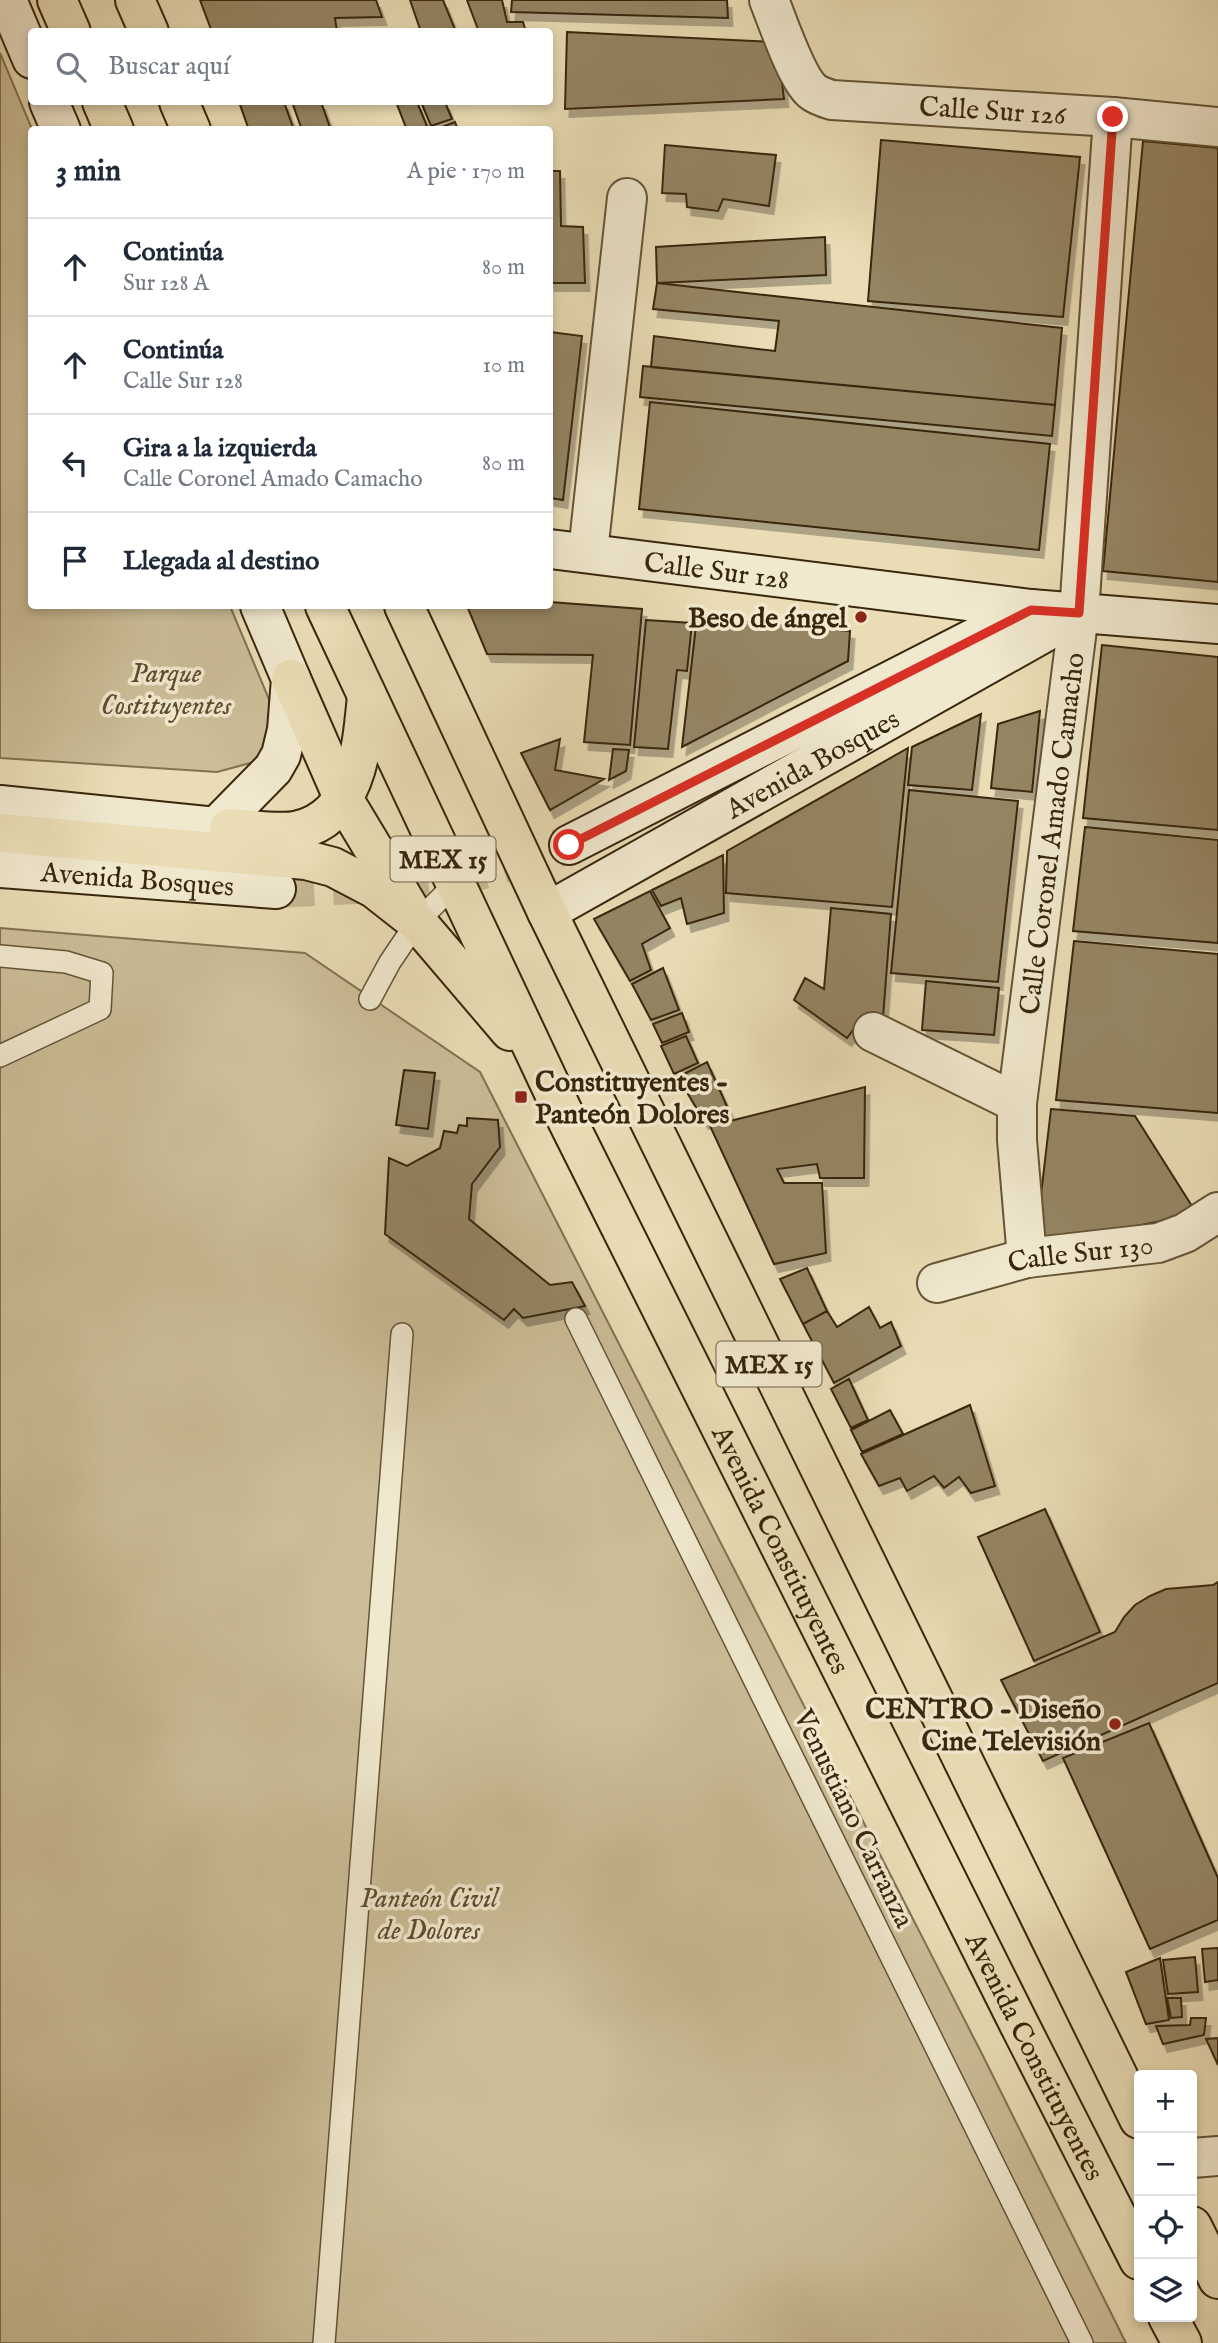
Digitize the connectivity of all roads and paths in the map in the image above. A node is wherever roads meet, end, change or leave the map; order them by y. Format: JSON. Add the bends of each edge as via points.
{"nodes":[{"id":1,"x":7,"y":0,"type":"edge"},
{"id":2,"x":57,"y":0,"type":"edge"},
{"id":3,"x":135,"y":0,"type":"edge"},
{"id":4,"x":769,"y":0,"type":"edge"},
{"id":5,"x":69,"y":28,"type":"edge"},
{"id":6,"x":147,"y":28,"type":"edge"},
{"id":7,"x":28,"y":50,"type":"edge"},
{"id":8,"x":50,"y":105,"type":"edge"},
{"id":9,"x":103,"y":105,"type":"edge"},
{"id":10,"x":180,"y":105,"type":"edge"},
{"id":11,"x":1113,"y":117,"type":"junction"},
{"id":12,"x":59,"y":126,"type":"edge"},
{"id":13,"x":112,"y":126,"type":"edge"},
{"id":14,"x":189,"y":126,"type":"edge"},
{"id":15,"x":1218,"y":127,"type":"edge"},
{"id":16,"x":627,"y":198,"type":"dead end"},
{"id":17,"x":553,"y":548,"type":"edge"},
{"id":18,"x":588,"y":552,"type":"junction"},
{"id":19,"x":261,"y":609,"type":"edge"},
{"id":20,"x":326,"y":609,"type":"edge"},
{"id":21,"x":405,"y":609,"type":"edge"},
{"id":22,"x":1031,"y":610,"type":"junction"},
{"id":23,"x":1079,"y":613,"type":"junction"},
{"id":24,"x":1218,"y":624,"type":"edge"},
{"id":25,"x":291,"y":679,"type":"junction"},
{"id":26,"x":367,"y":696,"type":"junction"},
{"id":27,"x":344,"y":800,"type":"junction"},
{"id":28,"x":0,"y":805,"type":"edge"},
{"id":29,"x":216,"y":827,"type":"junction"},
{"id":30,"x":0,"y":833,"type":"edge"},
{"id":31,"x":569,"y":845,"type":"tunnel mouth"},
{"id":32,"x":0,"y":868,"type":"edge"},
{"id":33,"x":455,"y":884,"type":"junction"},
{"id":34,"x":276,"y":889,"type":"tunnel mouth"},
{"id":35,"x":547,"y":912,"type":"junction"},
{"id":36,"x":417,"y":922,"type":"junction"},
{"id":37,"x":0,"y":956,"type":"edge"},
{"id":38,"x":370,"y":999,"type":"dead end"},
{"id":39,"x":873,"y":1032,"type":"dead end"},
{"id":40,"x":0,"y":1056,"type":"edge"},
{"id":41,"x":541,"y":1068,"type":"junction"},
{"id":42,"x":1017,"y":1103,"type":"junction"},
{"id":43,"x":1218,"y":1212,"type":"edge"},
{"id":44,"x":1027,"y":1258,"type":"junction"},
{"id":45,"x":937,"y":1283,"type":"dead end"},
{"id":46,"x":576,"y":1319,"type":"dead end"},
{"id":47,"x":402,"y":1334,"type":"dead end"},
{"id":48,"x":1134,"y":2109,"type":"edge"},
{"id":49,"x":1218,"y":2156,"type":"edge"},
{"id":50,"x":1197,"y":2158,"type":"edge"},
{"id":51,"x":1197,"y":2235,"type":"edge"},
{"id":52,"x":1138,"y":2259,"type":"edge"},
{"id":53,"x":1218,"y":2279,"type":"edge"},
{"id":54,"x":1171,"y":2322,"type":"edge"},
{"id":55,"x":324,"y":2343,"type":"edge"},
{"id":56,"x":1082,"y":2343,"type":"edge"},
{"id":57,"x":1182,"y":2343,"type":"edge"}],
"edges":[{"from":1,"to":7,"type":"street"},
{"from":2,"to":5,"type":"highway"},
{"from":3,"to":6,"type":"highway"},
{"from":4,"to":11,"type":"street","name":"Calle Sur 126","via":[[802,77],[820,96]]},
{"from":8,"to":12,"type":"street"},
{"from":9,"to":13,"type":"highway"},
{"from":10,"to":14,"type":"highway"},
{"from":11,"to":15,"type":"street","name":"Calle Sur 126"},
{"from":11,"to":23,"type":"street","name":"Calle Coronel Amado Camacho"},
{"from":16,"to":18,"type":"street"},
{"from":17,"to":18,"type":"street","name":"Calle Sur 128"},
{"from":18,"to":22,"type":"street","name":"Calle Sur 128"},
{"from":19,"to":25,"type":"street"},
{"from":20,"to":26,"type":"highway","name":"Avenida Constituyentes","number":"MEX 15"},
{"from":21,"to":35,"type":"highway","number":"MEX 15"},
{"from":22,"to":23,"type":"street","name":"Calle Sur 128"},
{"from":22,"to":31,"type":"street"},
{"from":23,"to":24,"type":"street","name":"Calle Sur 128"},
{"from":23,"to":35,"type":"street","name":"Avenida Bosques"},
{"from":23,"to":42,"type":"street","name":"Calle Coronel Amado Camacho"},
{"from":25,"to":27,"type":"highway"},
{"from":25,"to":29,"type":"street","via":[[281,755]]},
{"from":26,"to":27,"type":"highway","via":[[363,741]]},
{"from":26,"to":33,"type":"highway","name":"Avenida Constituyentes","number":"MEX 15"},
{"from":27,"to":29,"type":"highway","via":[[330,815],[298,831]]},
{"from":27,"to":36,"type":"highway"},
{"from":28,"to":29,"type":"street"},
{"from":30,"to":36,"type":"highway","via":[[306,860],[333,867],[375,889]]},
{"from":32,"to":34,"type":"street","name":"Avenida Bosques"},
{"from":33,"to":36,"type":"lane"},
{"from":33,"to":41,"type":"highway","name":"Avenida Constituyentes","number":"MEX 15"},
{"from":35,"to":48,"type":"highway","number":"MEX 15"},
{"from":36,"to":38,"type":"lane"},
{"from":36,"to":41,"type":"highway"},
{"from":37,"to":40,"type":"lane","via":[[66,962],[102,973],[100,1009]]},
{"from":39,"to":42,"type":"street"},
{"from":41,"to":52,"type":"highway","name":"Avenida Constituyentes","number":"MEX 15"},
{"from":42,"to":44,"type":"street","name":"Calle Coronel Amado Camacho"},
{"from":43,"to":44,"type":"street","name":"Calle Sur 130","via":[[1185,1233],[1158,1243]]},
{"from":44,"to":45,"type":"street","name":"Calle Sur 130"},
{"from":46,"to":56,"type":"lane","name":"Venustiano Carranza"},
{"from":47,"to":55,"type":"lane"},
{"from":49,"to":50,"type":"street"},
{"from":51,"to":53,"type":"highway"},
{"from":54,"to":57,"type":"highway"}]}
